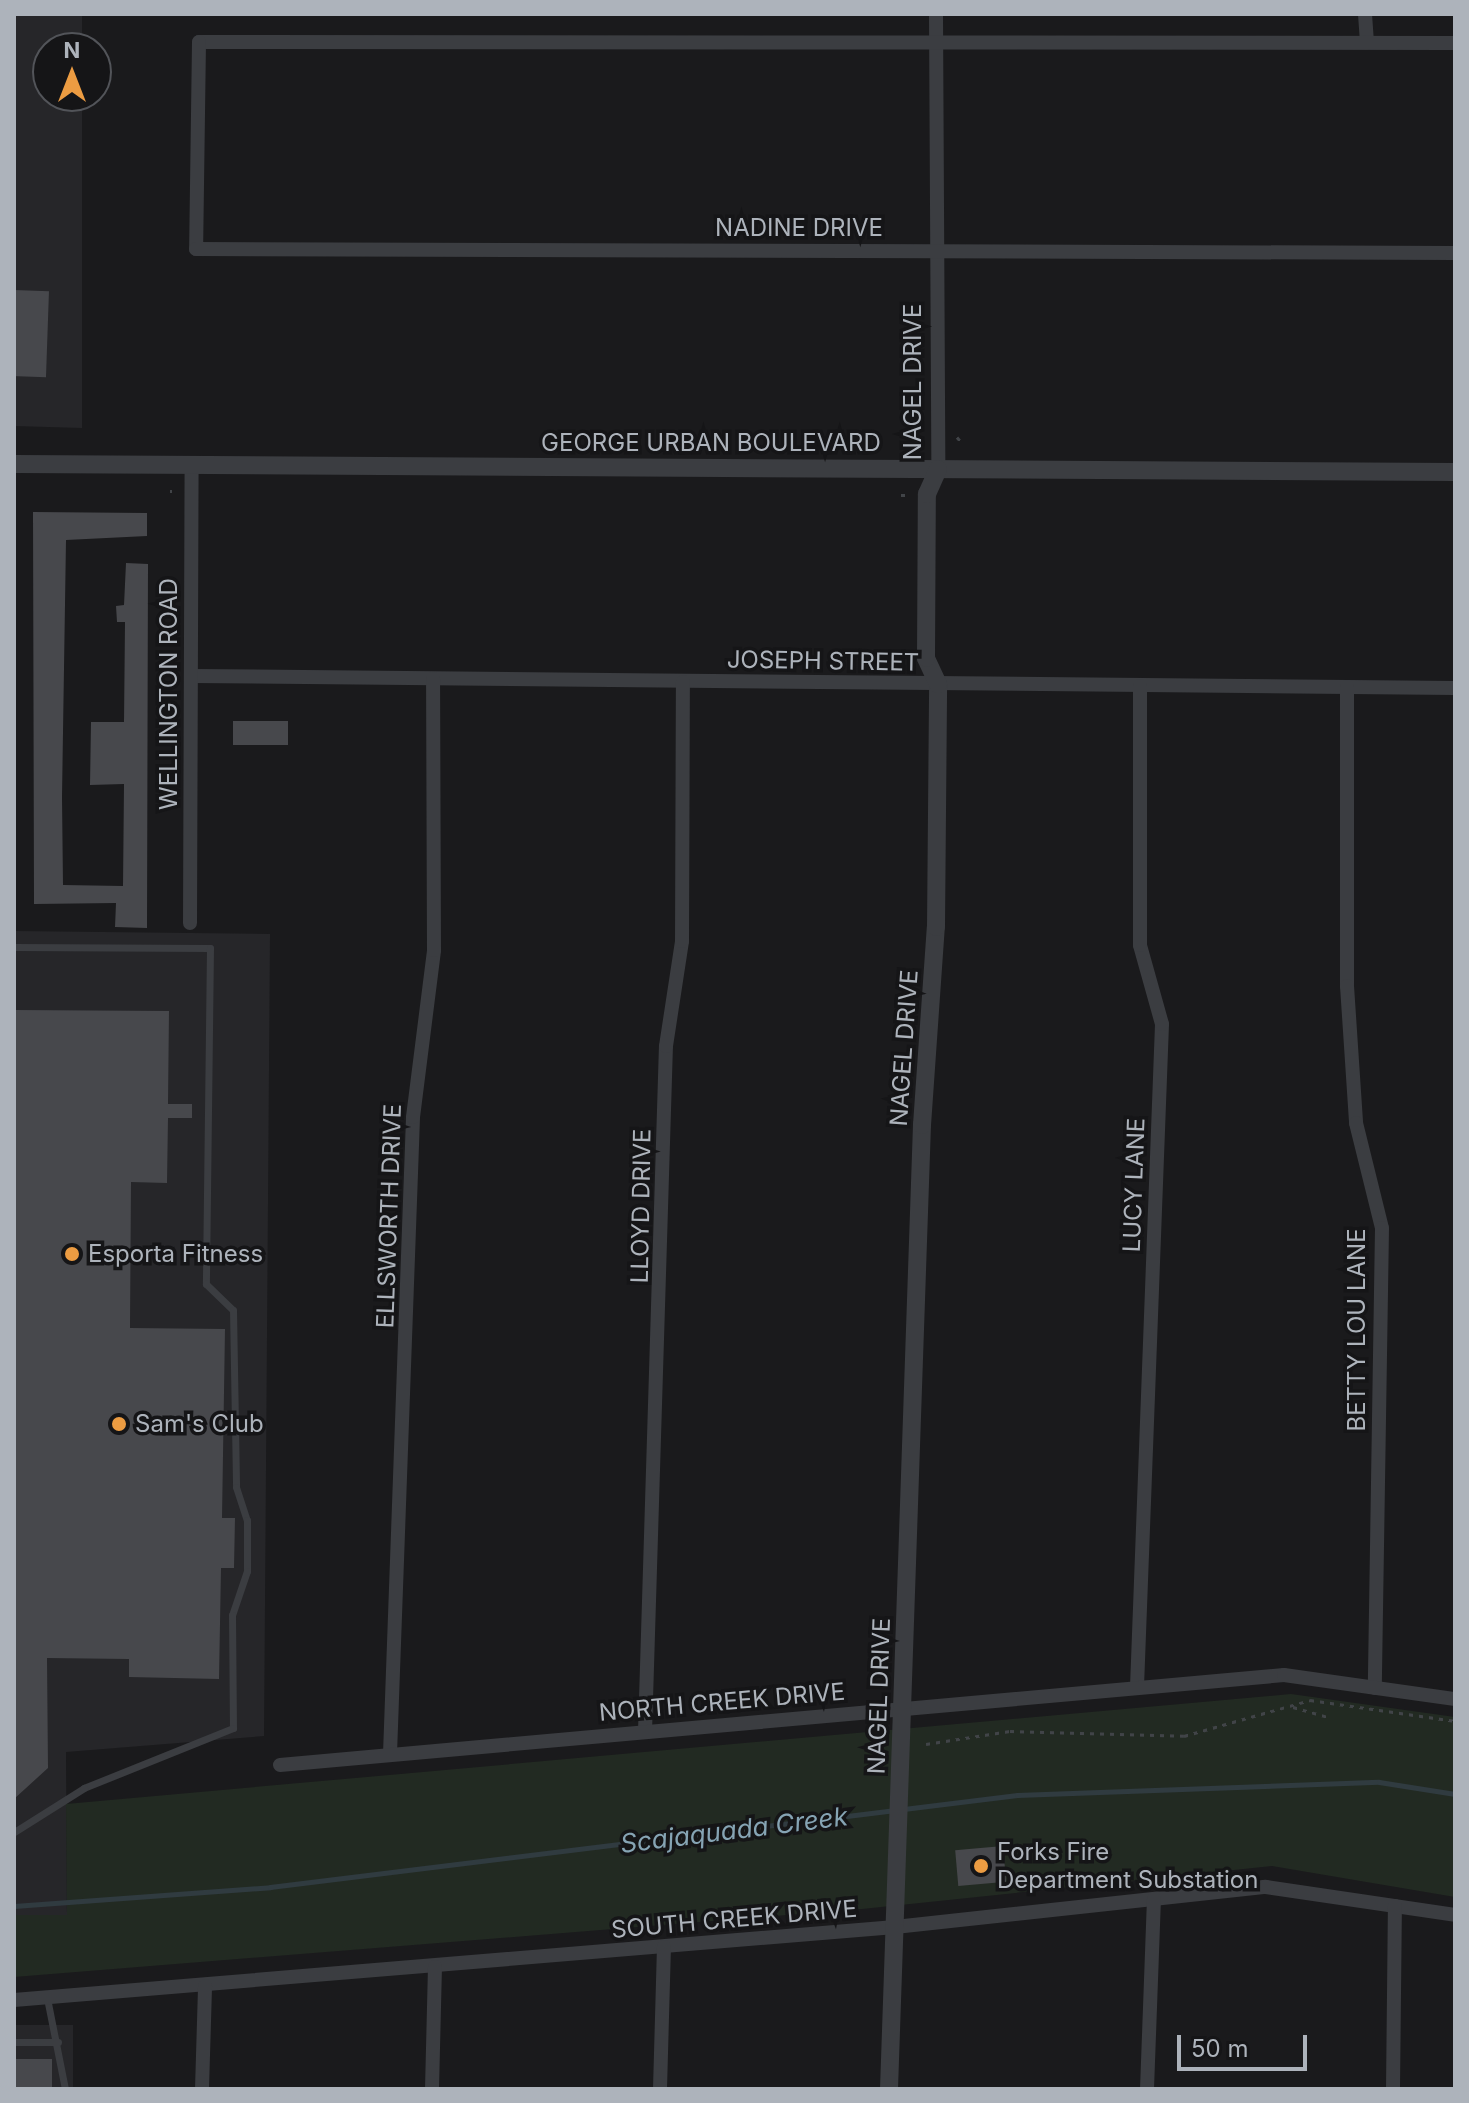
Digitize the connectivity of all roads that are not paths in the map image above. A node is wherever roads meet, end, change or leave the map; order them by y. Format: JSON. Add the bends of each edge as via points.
{"nodes":[{"id":1,"x":936,"y":14,"type":"edge"},
{"id":2,"x":1365,"y":14,"type":"edge"},
{"id":3,"x":1367,"y":41,"type":"junction"},
{"id":4,"x":1455,"y":43,"type":"edge"},
{"id":5,"x":936,"y":46,"type":"junction"},
{"id":6,"x":937,"y":250,"type":"junction"},
{"id":7,"x":1455,"y":253,"type":"edge"},
{"id":8,"x":14,"y":464,"type":"edge"},
{"id":9,"x":192,"y":464,"type":"junction"},
{"id":10,"x":938,"y":469,"type":"junction"},
{"id":11,"x":1455,"y":472,"type":"edge"},
{"id":12,"x":191,"y":676,"type":"junction"},
{"id":13,"x":433,"y":679,"type":"junction"},
{"id":14,"x":683,"y":682,"type":"junction"},
{"id":15,"x":938,"y":684,"type":"junction"},
{"id":16,"x":1140,"y":686,"type":"junction"},
{"id":17,"x":1347,"y":687,"type":"junction"},
{"id":18,"x":1455,"y":688,"type":"edge"},
{"id":19,"x":190,"y":923,"type":"dead end"},
{"id":20,"x":14,"y":947,"type":"edge"},
{"id":21,"x":1137,"y":1687,"type":"junction"},
{"id":22,"x":1375,"y":1688,"type":"junction"},
{"id":23,"x":1455,"y":1699,"type":"edge"},
{"id":24,"x":902,"y":1707,"type":"junction"},
{"id":25,"x":645,"y":1732,"type":"junction"},
{"id":26,"x":390,"y":1754,"type":"junction"},
{"id":27,"x":280,"y":1765,"type":"dead end"},
{"id":28,"x":14,"y":1832,"type":"edge"},
{"id":29,"x":1154,"y":1899,"type":"junction"},
{"id":30,"x":1395,"y":1906,"type":"junction"},
{"id":31,"x":1455,"y":1915,"type":"edge"},
{"id":32,"x":895,"y":1927,"type":"junction"},
{"id":33,"x":664,"y":1947,"type":"junction"},
{"id":34,"x":435,"y":1967,"type":"junction"},
{"id":35,"x":205,"y":1986,"type":"junction"},
{"id":36,"x":47,"y":1998,"type":"junction"},
{"id":37,"x":14,"y":2000,"type":"edge"},
{"id":38,"x":14,"y":2042,"type":"edge"},
{"id":39,"x":58,"y":2042,"type":"junction"},
{"id":40,"x":65,"y":2089,"type":"edge"},
{"id":41,"x":202,"y":2089,"type":"edge"},
{"id":42,"x":432,"y":2089,"type":"edge"},
{"id":43,"x":660,"y":2089,"type":"edge"},
{"id":44,"x":889,"y":2089,"type":"edge"},
{"id":45,"x":1147,"y":2089,"type":"edge"},
{"id":46,"x":1393,"y":2089,"type":"edge"}],
"edges":[{"from":1,"to":5,"type":"street","name":"NAGEL DRIVE"},
{"from":2,"to":3,"type":"street"},
{"from":3,"to":4,"type":"street"},
{"from":3,"to":5,"type":"street"},
{"from":5,"to":6,"type":"street","name":"NAGEL DRIVE"},
{"from":5,"to":6,"type":"street","name":"NADINE DRIVE","via":[[199,42],[196,249]]},
{"from":6,"to":7,"type":"street","name":"NADINE DRIVE"},
{"from":6,"to":10,"type":"street","name":"NAGEL DRIVE"},
{"from":8,"to":9,"type":"street","name":"GEORGE URBAN BOULEVARD"},
{"from":9,"to":10,"type":"street","name":"GEORGE URBAN BOULEVARD"},
{"from":9,"to":12,"type":"street","name":"WELLINGTON ROAD"},
{"from":10,"to":11,"type":"street","name":"GEORGE URBAN BOULEVARD"},
{"from":10,"to":15,"type":"street","name":"NAGEL DRIVE","via":[[927,494],[926,658]]},
{"from":12,"to":13,"type":"street","name":"JOSEPH STREET"},
{"from":12,"to":19,"type":"street","name":"WELLINGTON ROAD"},
{"from":13,"to":14,"type":"street","name":"JOSEPH STREET"},
{"from":13,"to":26,"type":"street","name":"ELLSWORTH DRIVE","via":[[434,950],[413,1117]]},
{"from":14,"to":15,"type":"street","name":"JOSEPH STREET"},
{"from":14,"to":25,"type":"street","name":"LLOYD DRIVE","via":[[682,941],[666,1046]]},
{"from":15,"to":16,"type":"street","name":"JOSEPH STREET"},
{"from":15,"to":24,"type":"street","name":"NAGEL DRIVE","via":[[936,927]]},
{"from":16,"to":17,"type":"street","name":"JOSEPH STREET"},
{"from":16,"to":21,"type":"street","name":"LUCY LANE","via":[[1140,945],[1162,1024]]},
{"from":17,"to":18,"type":"street","name":"JOSEPH STREET"},
{"from":17,"to":22,"type":"street","name":"BETTY LOU LANE","via":[[1347,986],[1356,1123],[1382,1228]]},
{"from":20,"to":28,"type":"lane","via":[[210,948],[206,1284],[233,1310],[236,1487],[247,1520],[247,1571],[232,1615],[233,1728],[84,1788]]},
{"from":21,"to":22,"type":"street","name":"NORTH CREEK DRIVE","via":[[1284,1675]]},
{"from":21,"to":24,"type":"street","name":"NORTH CREEK DRIVE"},
{"from":22,"to":23,"type":"street","name":"NORTH CREEK DRIVE"},
{"from":24,"to":25,"type":"street","name":"NORTH CREEK DRIVE"},
{"from":24,"to":32,"type":"street","name":"NAGEL DRIVE"},
{"from":25,"to":26,"type":"street","name":"NORTH CREEK DRIVE"},
{"from":26,"to":27,"type":"street","name":"NORTH CREEK DRIVE"},
{"from":29,"to":30,"type":"street","name":"SOUTH CREEK DRIVE","via":[[1266,1887]]},
{"from":29,"to":32,"type":"street","name":"SOUTH CREEK DRIVE"},
{"from":29,"to":45,"type":"street"},
{"from":30,"to":31,"type":"street","name":"SOUTH CREEK DRIVE"},
{"from":30,"to":46,"type":"street"},
{"from":32,"to":33,"type":"street","name":"SOUTH CREEK DRIVE"},
{"from":32,"to":44,"type":"street","name":"NAGEL DRIVE"},
{"from":33,"to":34,"type":"street","name":"SOUTH CREEK DRIVE"},
{"from":33,"to":43,"type":"street"},
{"from":34,"to":35,"type":"street","name":"SOUTH CREEK DRIVE"},
{"from":34,"to":42,"type":"street"},
{"from":35,"to":36,"type":"street","name":"SOUTH CREEK DRIVE"},
{"from":35,"to":41,"type":"street"},
{"from":36,"to":37,"type":"street","name":"SOUTH CREEK DRIVE"},
{"from":36,"to":39,"type":"lane"},
{"from":38,"to":39,"type":"lane"},
{"from":39,"to":40,"type":"lane"}]}
